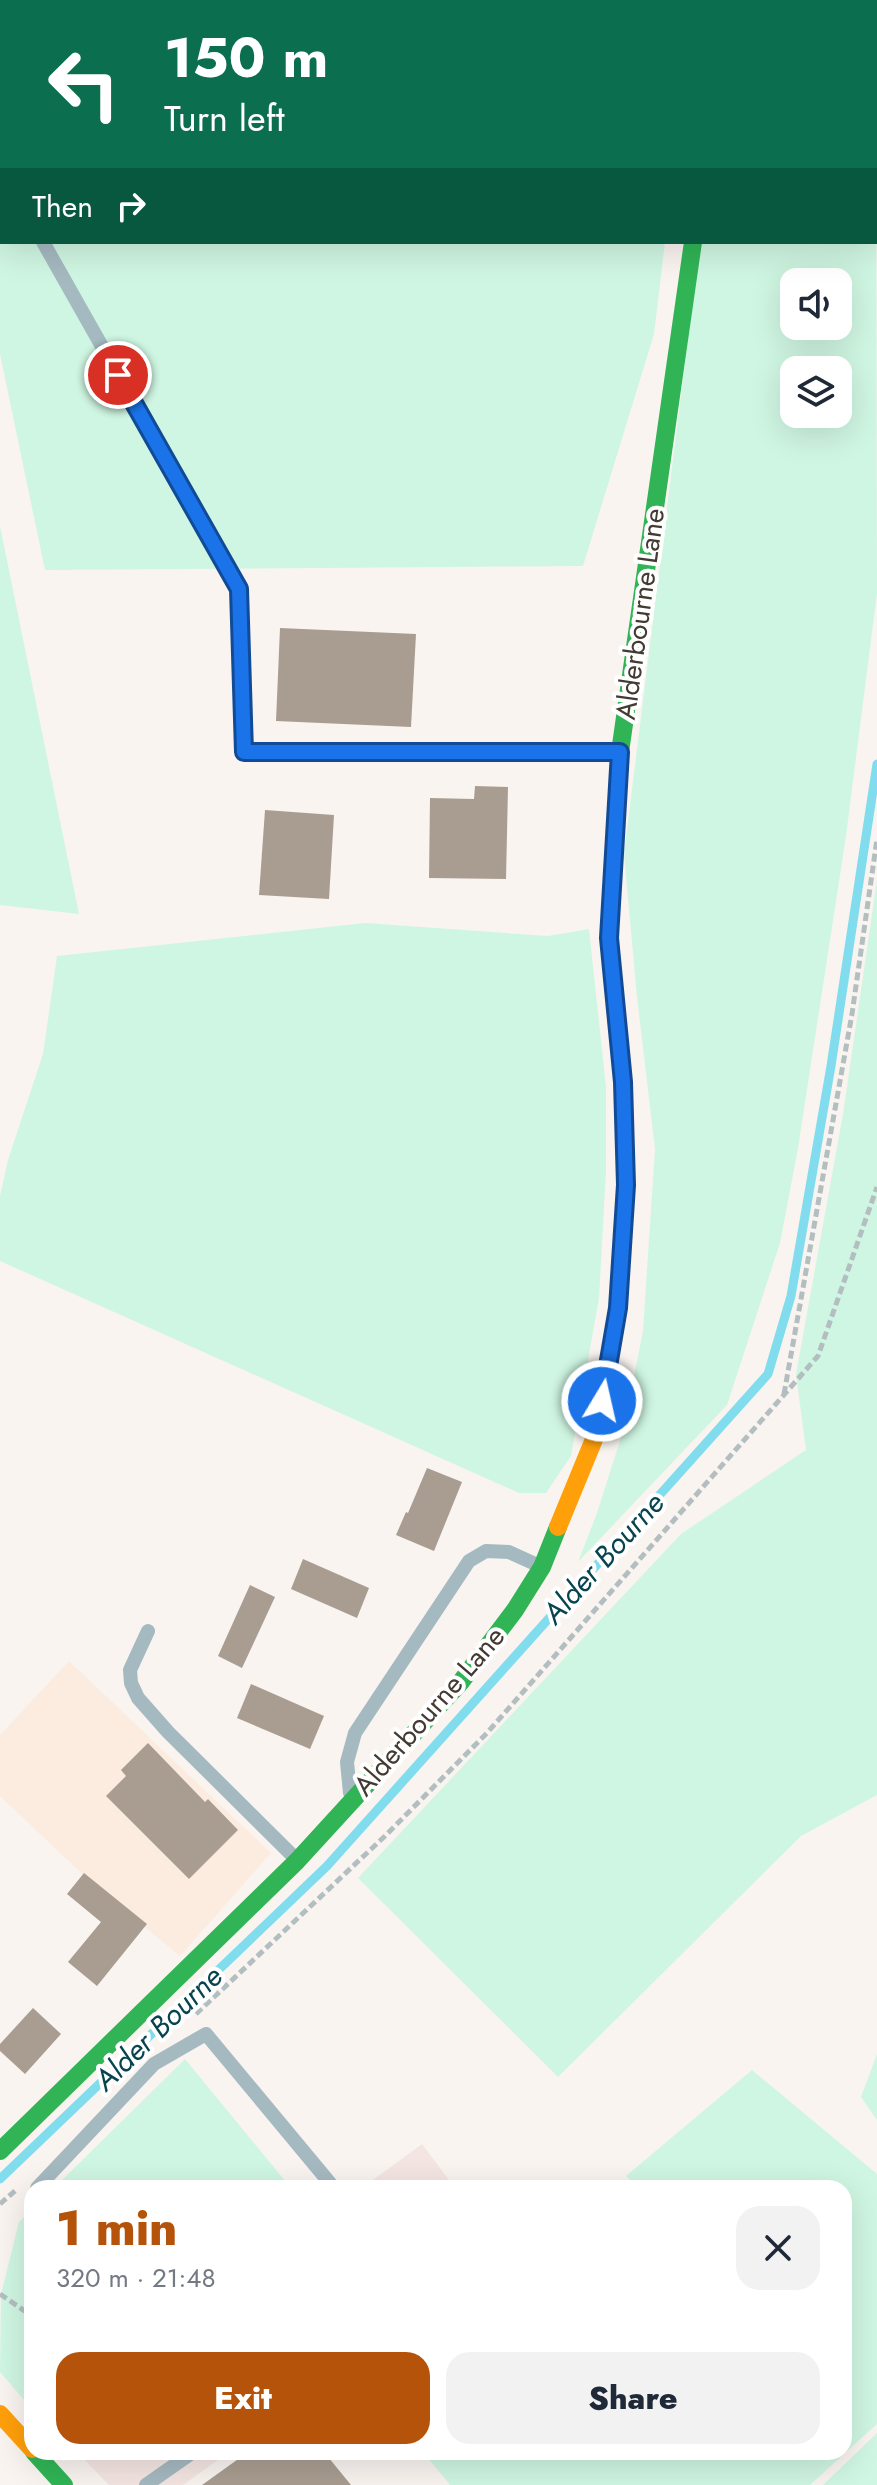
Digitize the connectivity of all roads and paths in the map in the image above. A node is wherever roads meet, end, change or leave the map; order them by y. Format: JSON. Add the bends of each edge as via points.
{"nodes":[{"id":1,"x":44,"y":244,"type":"edge"},
{"id":2,"x":693,"y":244,"type":"edge"},
{"id":3,"x":620,"y":752,"type":"junction"},
{"id":4,"x":877,"y":839,"type":"edge"},
{"id":5,"x":784,"y":1395,"type":"dead end"},
{"id":6,"x":542,"y":1567,"type":"junction"},
{"id":7,"x":148,"y":1631,"type":"dead end"},
{"id":8,"x":351,"y":1802,"type":"junction"},
{"id":9,"x":297,"y":1861,"type":"junction"},
{"id":10,"x":0,"y":2151,"type":"edge"},
{"id":11,"x":45,"y":2180,"type":"edge"},
{"id":12,"x":327,"y":2180,"type":"edge"},
{"id":13,"x":0,"y":2294,"type":"edge"},
{"id":14,"x":24,"y":2310,"type":"edge"},
{"id":15,"x":0,"y":2414,"type":"edge"},
{"id":16,"x":24,"y":2441,"type":"edge"},
{"id":17,"x":41,"y":2460,"type":"edge"},
{"id":18,"x":182,"y":2460,"type":"edge"},
{"id":19,"x":64,"y":2485,"type":"edge"},
{"id":20,"x":146,"y":2485,"type":"edge"}],
"edges":[{"from":1,"to":3,"type":"lane","via":[[239,589],[244,752]]},
{"from":2,"to":3,"type":"street","name":"Alderbourne Lane"},
{"from":3,"to":6,"type":"street","name":"Alderbourne Lane","via":[[609,938],[623,1082],[626,1185],[618,1308],[597,1432]]},
{"from":4,"to":5,"type":"path","via":[[852,1014]]},
{"from":6,"to":8,"type":"street","name":"Alderbourne Lane","via":[[460,1683]]},
{"from":6,"to":8,"type":"lane","via":[[509,1552],[486,1551],[469,1561],[355,1733],[347,1762]]},
{"from":7,"to":9,"type":"lane","via":[[130,1670],[138,1698]]},
{"from":8,"to":9,"type":"street","name":"Alderbourne Lane"},
{"from":9,"to":10,"type":"street","name":"Alderbourne Lane"},
{"from":11,"to":12,"type":"lane","via":[[154,2064],[206,2034]]},
{"from":13,"to":14,"type":"path"},
{"from":15,"to":16,"type":"street"},
{"from":17,"to":19,"type":"street"},
{"from":18,"to":20,"type":"lane"}]}
